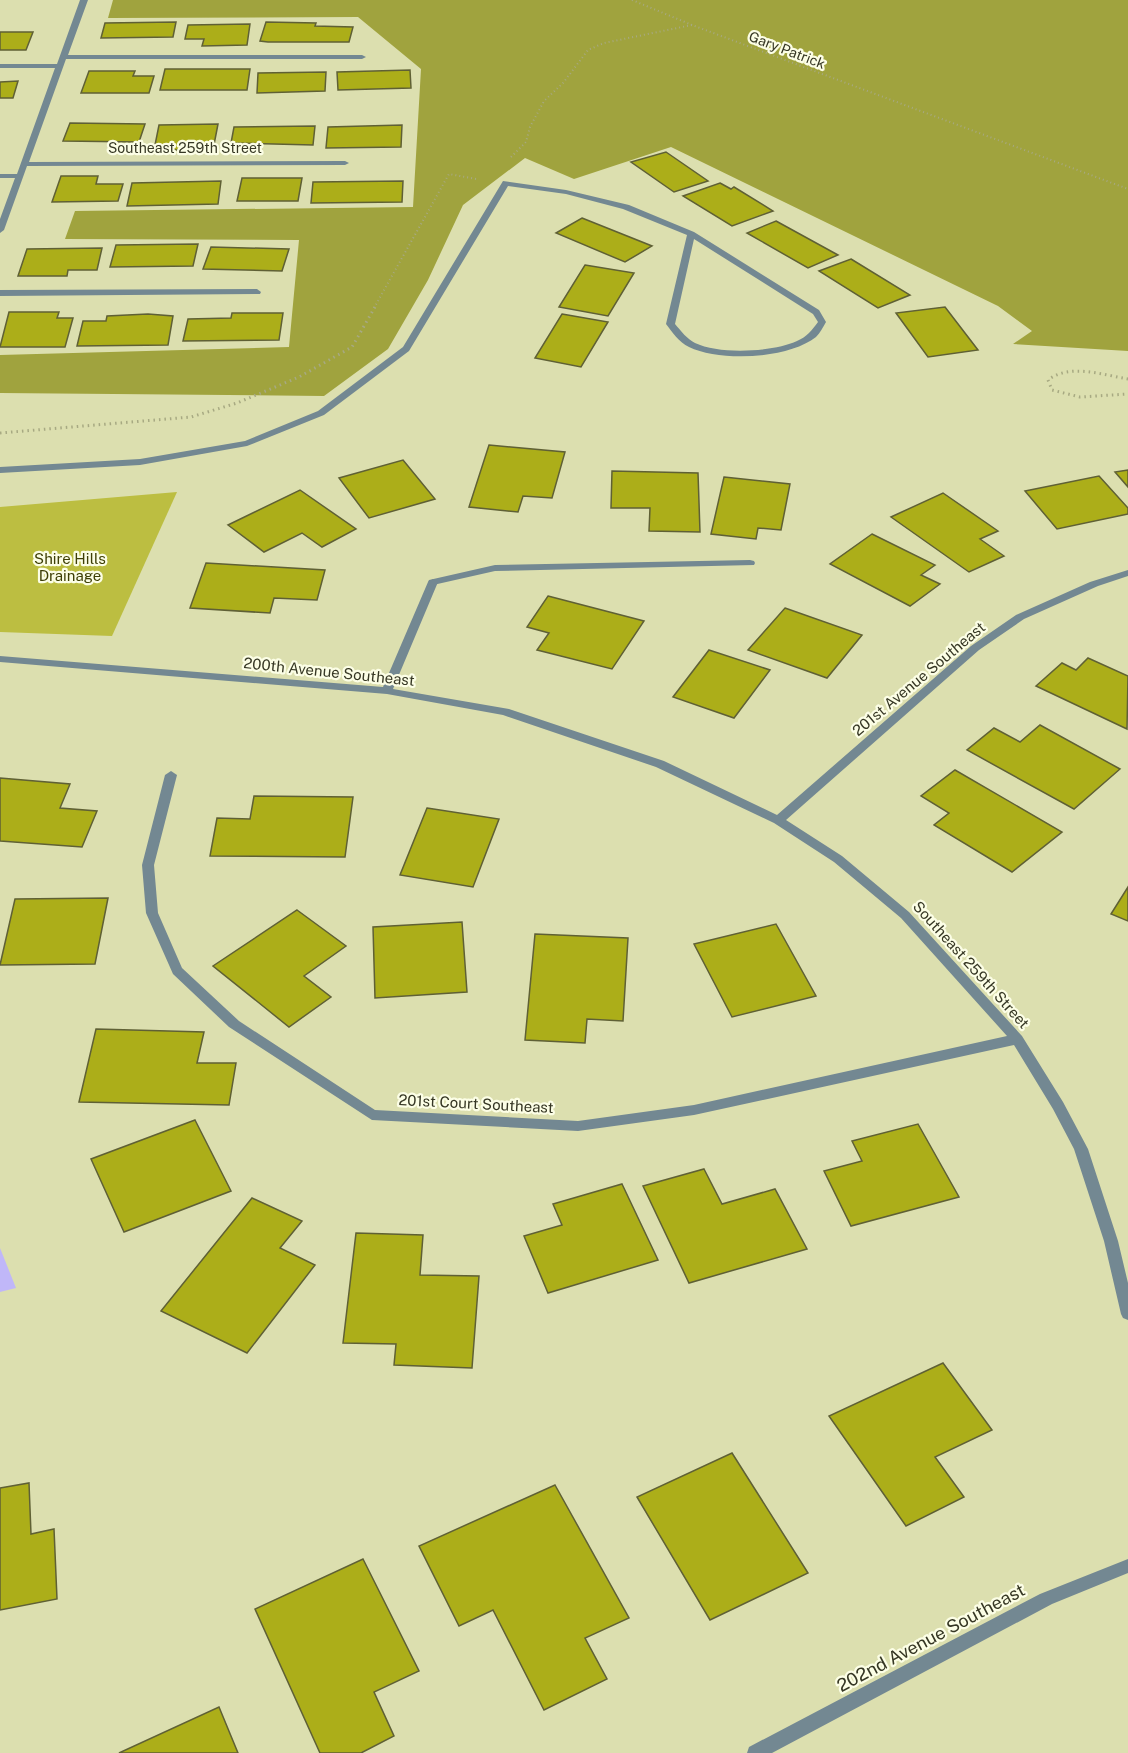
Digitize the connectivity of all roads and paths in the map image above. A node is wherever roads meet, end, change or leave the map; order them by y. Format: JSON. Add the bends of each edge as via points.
{"nodes":[{"id":1,"x":84,"y":0,"type":"edge"},
{"id":2,"x":632,"y":0,"type":"edge"},
{"id":3,"x":692,"y":25,"type":"junction"},
{"id":4,"x":63,"y":57,"type":"junction"},
{"id":5,"x":362,"y":57,"type":"dead end"},
{"id":6,"x":0,"y":66,"type":"edge"},
{"id":7,"x":60,"y":66,"type":"junction"},
{"id":8,"x":345,"y":163,"type":"dead end"},
{"id":9,"x":24,"y":164,"type":"junction"},
{"id":10,"x":0,"y":176,"type":"edge"},
{"id":11,"x":20,"y":176,"type":"junction"},
{"id":12,"x":506,"y":183,"type":"junction"},
{"id":13,"x":1128,"y":189,"type":"edge"},
{"id":14,"x":0,"y":230,"type":"edge"},
{"id":15,"x":691,"y":234,"type":"junction"},
{"id":16,"x":258,"y":292,"type":"dead end"},
{"id":17,"x":0,"y":293,"type":"edge"},
{"id":18,"x":1128,"y":379,"type":"edge"},
{"id":19,"x":1128,"y":394,"type":"edge"},
{"id":20,"x":0,"y":433,"type":"edge"},
{"id":21,"x":0,"y":470,"type":"edge"},
{"id":22,"x":750,"y":562,"type":"dead end"},
{"id":23,"x":1128,"y":573,"type":"edge"},
{"id":24,"x":0,"y":659,"type":"edge"},
{"id":25,"x":387,"y":691,"type":"junction"},
{"id":26,"x":171,"y":775,"type":"dead end"},
{"id":27,"x":778,"y":820,"type":"junction"},
{"id":28,"x":1017,"y":1039,"type":"junction"},
{"id":29,"x":1128,"y":1314,"type":"edge"},
{"id":30,"x":1128,"y":1566,"type":"edge"},
{"id":31,"x":756,"y":1753,"type":"edge"}],
"edges":[{"from":1,"to":4,"type":"street"},
{"from":2,"to":3,"type":"path","name":"Gary Patrick"},
{"from":3,"to":12,"type":"path","via":[[604,43],[588,50],[544,101],[526,142],[505,164]]},
{"from":3,"to":13,"type":"path","name":"Gary Patrick"},
{"from":4,"to":5,"type":"street"},
{"from":4,"to":7,"type":"street"},
{"from":6,"to":7,"type":"street"},
{"from":7,"to":9,"type":"street"},
{"from":8,"to":9,"type":"street","name":"Southeast 259th Street"},
{"from":9,"to":11,"type":"street"},
{"from":10,"to":11,"type":"street"},
{"from":11,"to":14,"type":"street"},
{"from":12,"to":15,"type":"street","via":[[626,207]]},
{"from":12,"to":20,"type":"path","via":[[449,174],[352,347],[299,377],[191,417]]},
{"from":12,"to":21,"type":"street","via":[[406,349],[321,413],[236,445],[140,462]]},
{"from":15,"to":15,"type":"street","via":[[670,324],[682,338],[694,345],[735,353],[791,346],[819,331],[822,322],[816,312]]},
{"from":16,"to":17,"type":"street"},
{"from":18,"to":19,"type":"path","via":[[1071,371],[1048,380],[1052,390],[1066,396]]},
{"from":22,"to":25,"type":"street","via":[[495,568],[433,582]]},
{"from":23,"to":27,"type":"street","name":"201st Avenue Southeast","via":[[1020,616],[975,648]]},
{"from":24,"to":25,"type":"street","name":"200th Avenue Southeast"},
{"from":25,"to":27,"type":"street","name":"200th Avenue Southeast","via":[[505,712],[660,764]]},
{"from":26,"to":28,"type":"street","name":"201st Court Southeast","via":[[148,865],[152,913],[177,971],[234,1024],[372,1115],[578,1126],[694,1110]]},
{"from":27,"to":28,"type":"street","name":"Southeast 259th Street","via":[[838,859],[905,915]]},
{"from":28,"to":29,"type":"street","name":"Southeast 259th Street","via":[[1081,1149],[1111,1241]]},
{"from":30,"to":31,"type":"street","name":"202nd Avenue Southeast","via":[[1046,1599]]}]}
